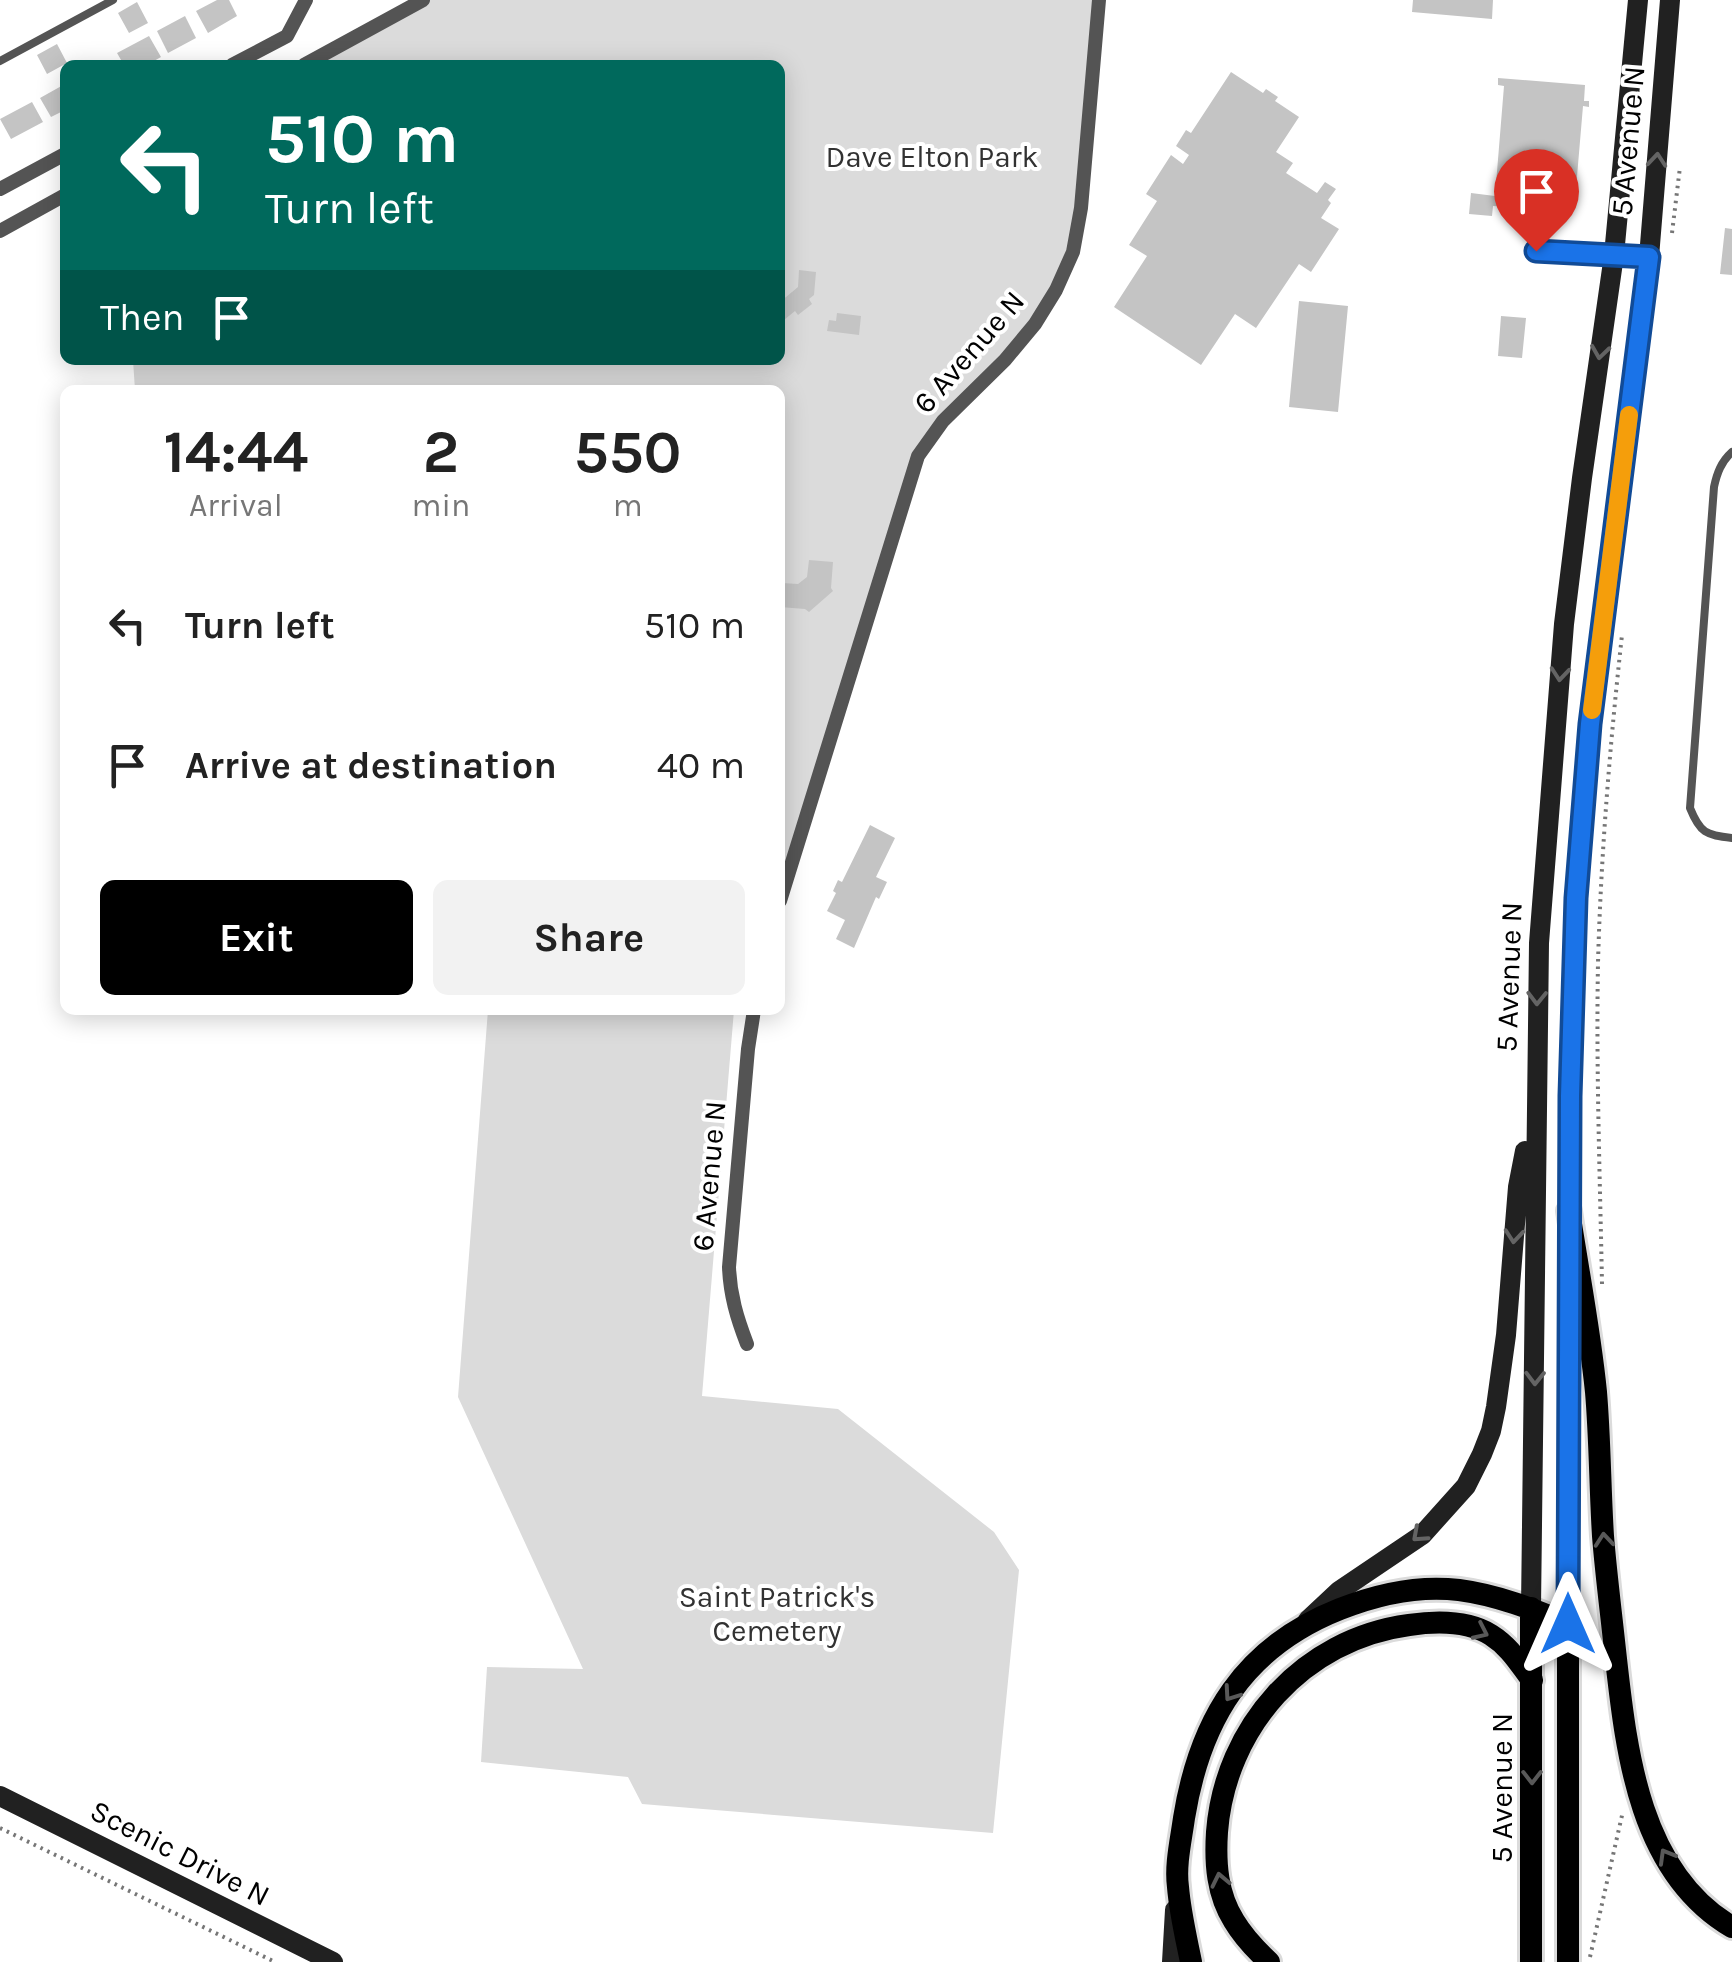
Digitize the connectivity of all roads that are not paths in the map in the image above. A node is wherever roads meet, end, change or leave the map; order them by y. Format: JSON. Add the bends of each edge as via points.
{"nodes":[{"id":1,"x":113,"y":0,"type":"edge"},
{"id":2,"x":306,"y":0,"type":"edge"},
{"id":3,"x":423,"y":0,"type":"edge"},
{"id":4,"x":1099,"y":0,"type":"edge"},
{"id":5,"x":1638,"y":0,"type":"edge"},
{"id":6,"x":1670,"y":0,"type":"edge"},
{"id":7,"x":241,"y":60,"type":"edge"},
{"id":8,"x":313,"y":60,"type":"edge"},
{"id":9,"x":0,"y":61,"type":"edge"},
{"id":10,"x":60,"y":157,"type":"edge"},
{"id":11,"x":0,"y":188,"type":"edge"},
{"id":12,"x":60,"y":198,"type":"edge"},
{"id":13,"x":0,"y":230,"type":"edge"},
{"id":14,"x":1536,"y":251,"type":"dead end"},
{"id":15,"x":1614,"y":255,"type":"junction"},
{"id":16,"x":1649,"y":257,"type":"junction"},
{"id":17,"x":1732,"y":452,"type":"edge"},
{"id":18,"x":1732,"y":838,"type":"edge"},
{"id":19,"x":785,"y":885,"type":"edge"},
{"id":20,"x":753,"y":1015,"type":"edge"},
{"id":21,"x":1535,"y":1105,"type":"junction"},
{"id":22,"x":1570,"y":1211,"type":"junction"},
{"id":23,"x":747,"y":1344,"type":"dead end"},
{"id":24,"x":1532,"y":1608,"type":"junction"},
{"id":25,"x":1568,"y":1624,"type":"junction"},
{"id":26,"x":1300,"y":1626,"type":"junction"},
{"id":27,"x":1532,"y":1680,"type":"junction"},
{"id":28,"x":0,"y":1796,"type":"edge"},
{"id":29,"x":1177,"y":1883,"type":"junction"},
{"id":30,"x":1732,"y":1926,"type":"edge"},
{"id":31,"x":333,"y":1962,"type":"edge"},
{"id":32,"x":1172,"y":1962,"type":"edge"},
{"id":33,"x":1191,"y":1962,"type":"edge"},
{"id":34,"x":1268,"y":1962,"type":"edge"},
{"id":35,"x":1531,"y":1962,"type":"edge"},
{"id":36,"x":1568,"y":1962,"type":"edge"}],
"edges":[{"from":1,"to":9,"type":"lane"},
{"from":2,"to":7,"type":"street","via":[[287,36]]},
{"from":3,"to":8,"type":"street"},
{"from":4,"to":19,"type":"street","name":"6 Avenue N","via":[[1073,252],[1035,324],[918,456]]},
{"from":5,"to":15,"type":"main road","name":"5 Avenue N"},
{"from":16,"to":6,"type":"main road","name":"5 Avenue N","one_way":true},
{"from":10,"to":11,"type":"street"},
{"from":12,"to":13,"type":"street"},
{"from":14,"to":15,"type":"lane"},
{"from":15,"to":16,"type":"lane"},
{"from":15,"to":21,"type":"main road","name":"5 Avenue N","one_way":true,"via":[[1562,642],[1538,944]]},
{"from":16,"to":22,"type":"main road","name":"5 Avenue N","via":[[1590,724],[1576,898]]},
{"from":17,"to":18,"type":"lane","via":[[1714,487],[1690,808],[1706,833]]},
{"from":20,"to":23,"type":"street","name":"6 Avenue N","via":[[729,1267]]},
{"from":21,"to":24,"type":"main road","name":"5 Avenue N","one_way":true},
{"from":21,"to":26,"type":"main road","one_way":true,"via":[[1518,1186],[1496,1408],[1482,1454],[1466,1486],[1422,1535],[1339,1590]]},
{"from":22,"to":25,"type":"main road","name":"5 Avenue N"},
{"from":30,"to":22,"type":"main road","one_way":true,"via":[[1695,1896],[1669,1862],[1639,1796],[1618,1676],[1596,1392]]},
{"from":24,"to":25,"type":"main road"},
{"from":24,"to":26,"type":"main road","via":[[1458,1590],[1408,1590],[1373,1596]]},
{"from":24,"to":27,"type":"main road","name":"5 Avenue N"},
{"from":25,"to":36,"type":"main road","name":"5 Avenue N"},
{"from":26,"to":29,"type":"main road","one_way":true,"via":[[1242,1678],[1201,1747]]},
{"from":34,"to":27,"type":"main road","one_way":true,"via":[[1232,1920],[1219,1887],[1218,1822],[1240,1745],[1292,1676],[1352,1640],[1426,1623],[1488,1632]]},
{"from":27,"to":35,"type":"main road","name":"5 Avenue N","one_way":true},
{"from":28,"to":31,"type":"main road","name":"Scenic Drive N"},
{"from":29,"to":32,"type":"main road"},
{"from":29,"to":33,"type":"main road"}]}
